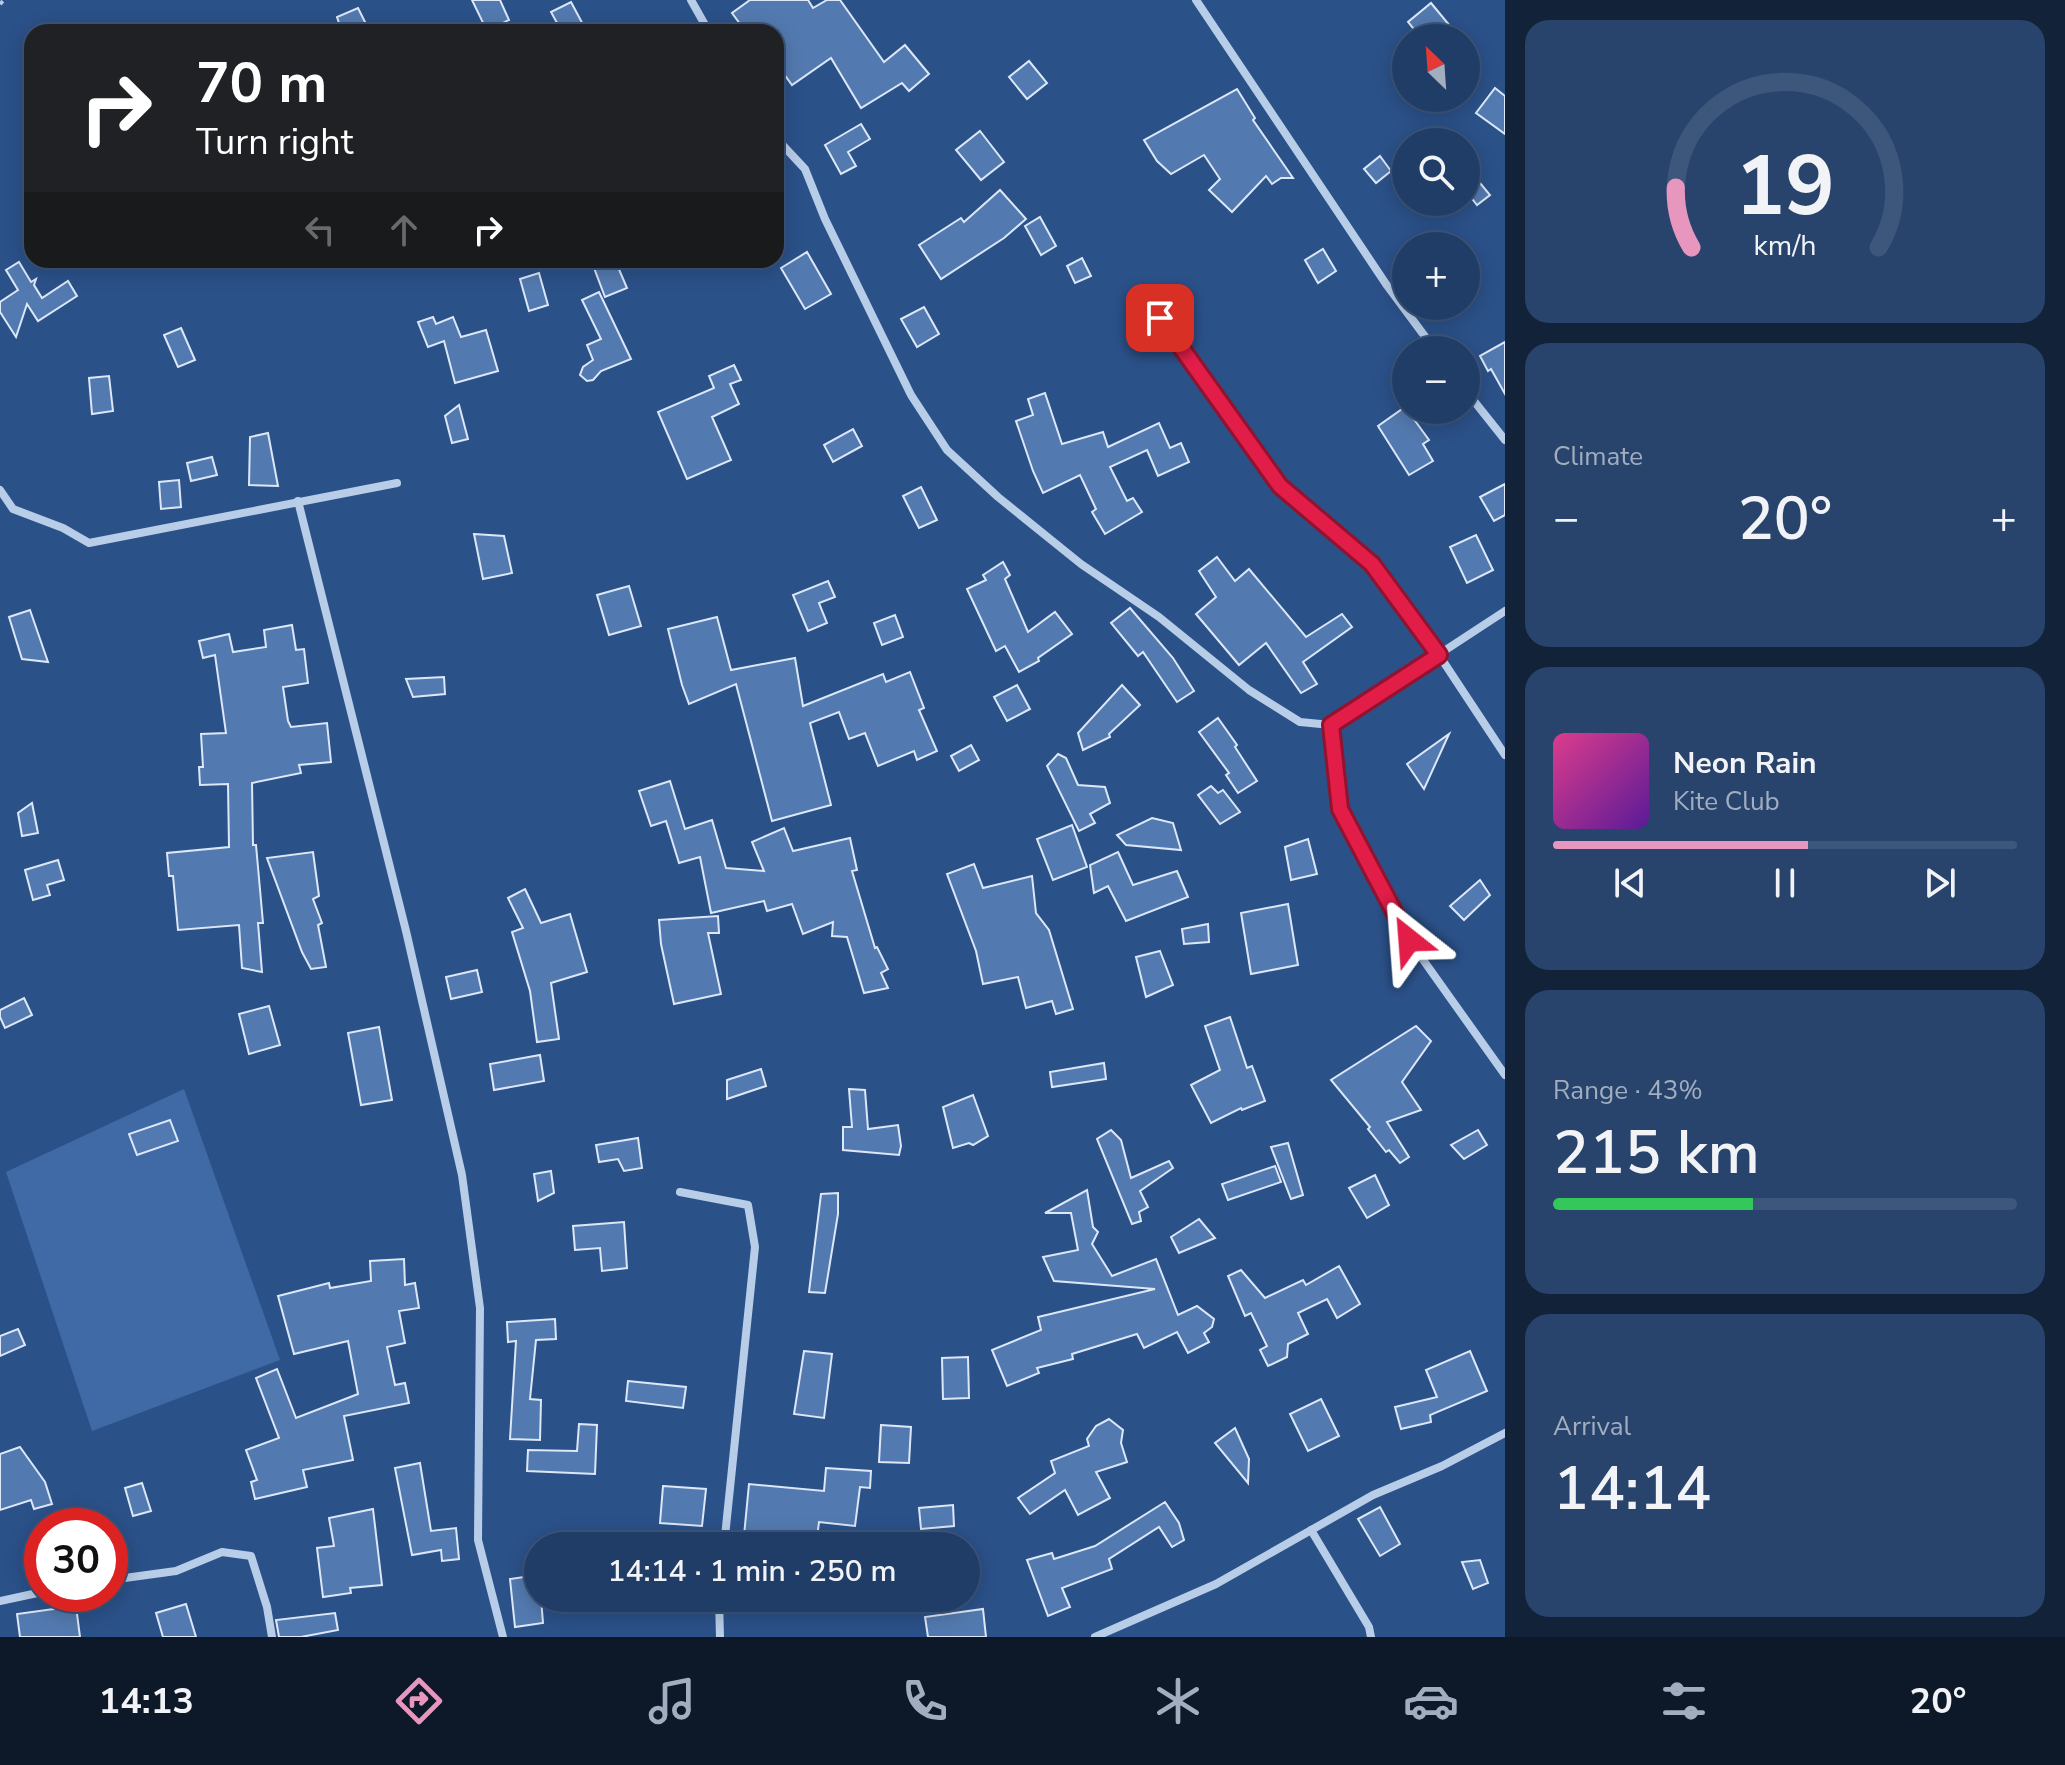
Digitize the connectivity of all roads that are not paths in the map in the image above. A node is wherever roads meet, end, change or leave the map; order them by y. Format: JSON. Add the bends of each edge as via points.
{"nodes":[{"id":1,"x":691,"y":0,"type":"edge"},
{"id":2,"x":1196,"y":0,"type":"edge"},
{"id":3,"x":704,"y":24,"type":"edge"},
{"id":4,"x":784,"y":147,"type":"edge"},
{"id":5,"x":1160,"y":318,"type":"dead end"},
{"id":6,"x":1425,"y":336,"type":"edge"},
{"id":7,"x":1480,"y":409,"type":"edge"},
{"id":8,"x":1505,"y":440,"type":"edge"},
{"id":9,"x":397,"y":483,"type":"dead end"},
{"id":10,"x":0,"y":490,"type":"edge"},
{"id":11,"x":298,"y":501,"type":"junction"},
{"id":12,"x":1505,"y":611,"type":"edge"},
{"id":13,"x":1439,"y":655,"type":"junction"},
{"id":14,"x":1331,"y":725,"type":"junction"},
{"id":15,"x":1505,"y":755,"type":"edge"},
{"id":16,"x":1505,"y":1075,"type":"edge"},
{"id":17,"x":680,"y":1192,"type":"dead end"},
{"id":18,"x":1505,"y":1433,"type":"edge"},
{"id":19,"x":1311,"y":1530,"type":"junction"},
{"id":20,"x":725,"y":1532,"type":"edge"},
{"id":21,"x":128,"y":1578,"type":"edge"},
{"id":22,"x":24,"y":1596,"type":"edge"},
{"id":23,"x":0,"y":1601,"type":"edge"},
{"id":24,"x":717,"y":1612,"type":"edge"},
{"id":25,"x":272,"y":1637,"type":"edge"},
{"id":26,"x":503,"y":1637,"type":"edge"},
{"id":27,"x":720,"y":1637,"type":"edge"},
{"id":28,"x":1095,"y":1637,"type":"edge"},
{"id":29,"x":1371,"y":1637,"type":"edge"}],
"edges":[{"from":1,"to":3,"type":"street"},
{"from":2,"to":6,"type":"street"},
{"from":4,"to":14,"type":"street","via":[[805,169],[911,395],[947,450],[1081,564],[1159,617],[1249,690],[1300,722]]},
{"from":5,"to":13,"type":"street","via":[[1280,486],[1372,564]]},
{"from":7,"to":8,"type":"street"},
{"from":9,"to":11,"type":"street"},
{"from":10,"to":11,"type":"street","via":[[13,509],[89,543]]},
{"from":11,"to":26,"type":"street","via":[[462,1175],[480,1308],[478,1540]]},
{"from":12,"to":13,"type":"street"},
{"from":13,"to":14,"type":"street"},
{"from":13,"to":15,"type":"street"},
{"from":14,"to":16,"type":"street","via":[[1340,809],[1409,940]]},
{"from":17,"to":20,"type":"street","via":[[748,1205],[755,1247]]},
{"from":18,"to":19,"type":"street"},
{"from":19,"to":28,"type":"street","via":[[1216,1584]]},
{"from":19,"to":29,"type":"street"},
{"from":21,"to":25,"type":"street","via":[[176,1571],[222,1552],[251,1556]]},
{"from":22,"to":23,"type":"street"},
{"from":24,"to":27,"type":"street"}]}
